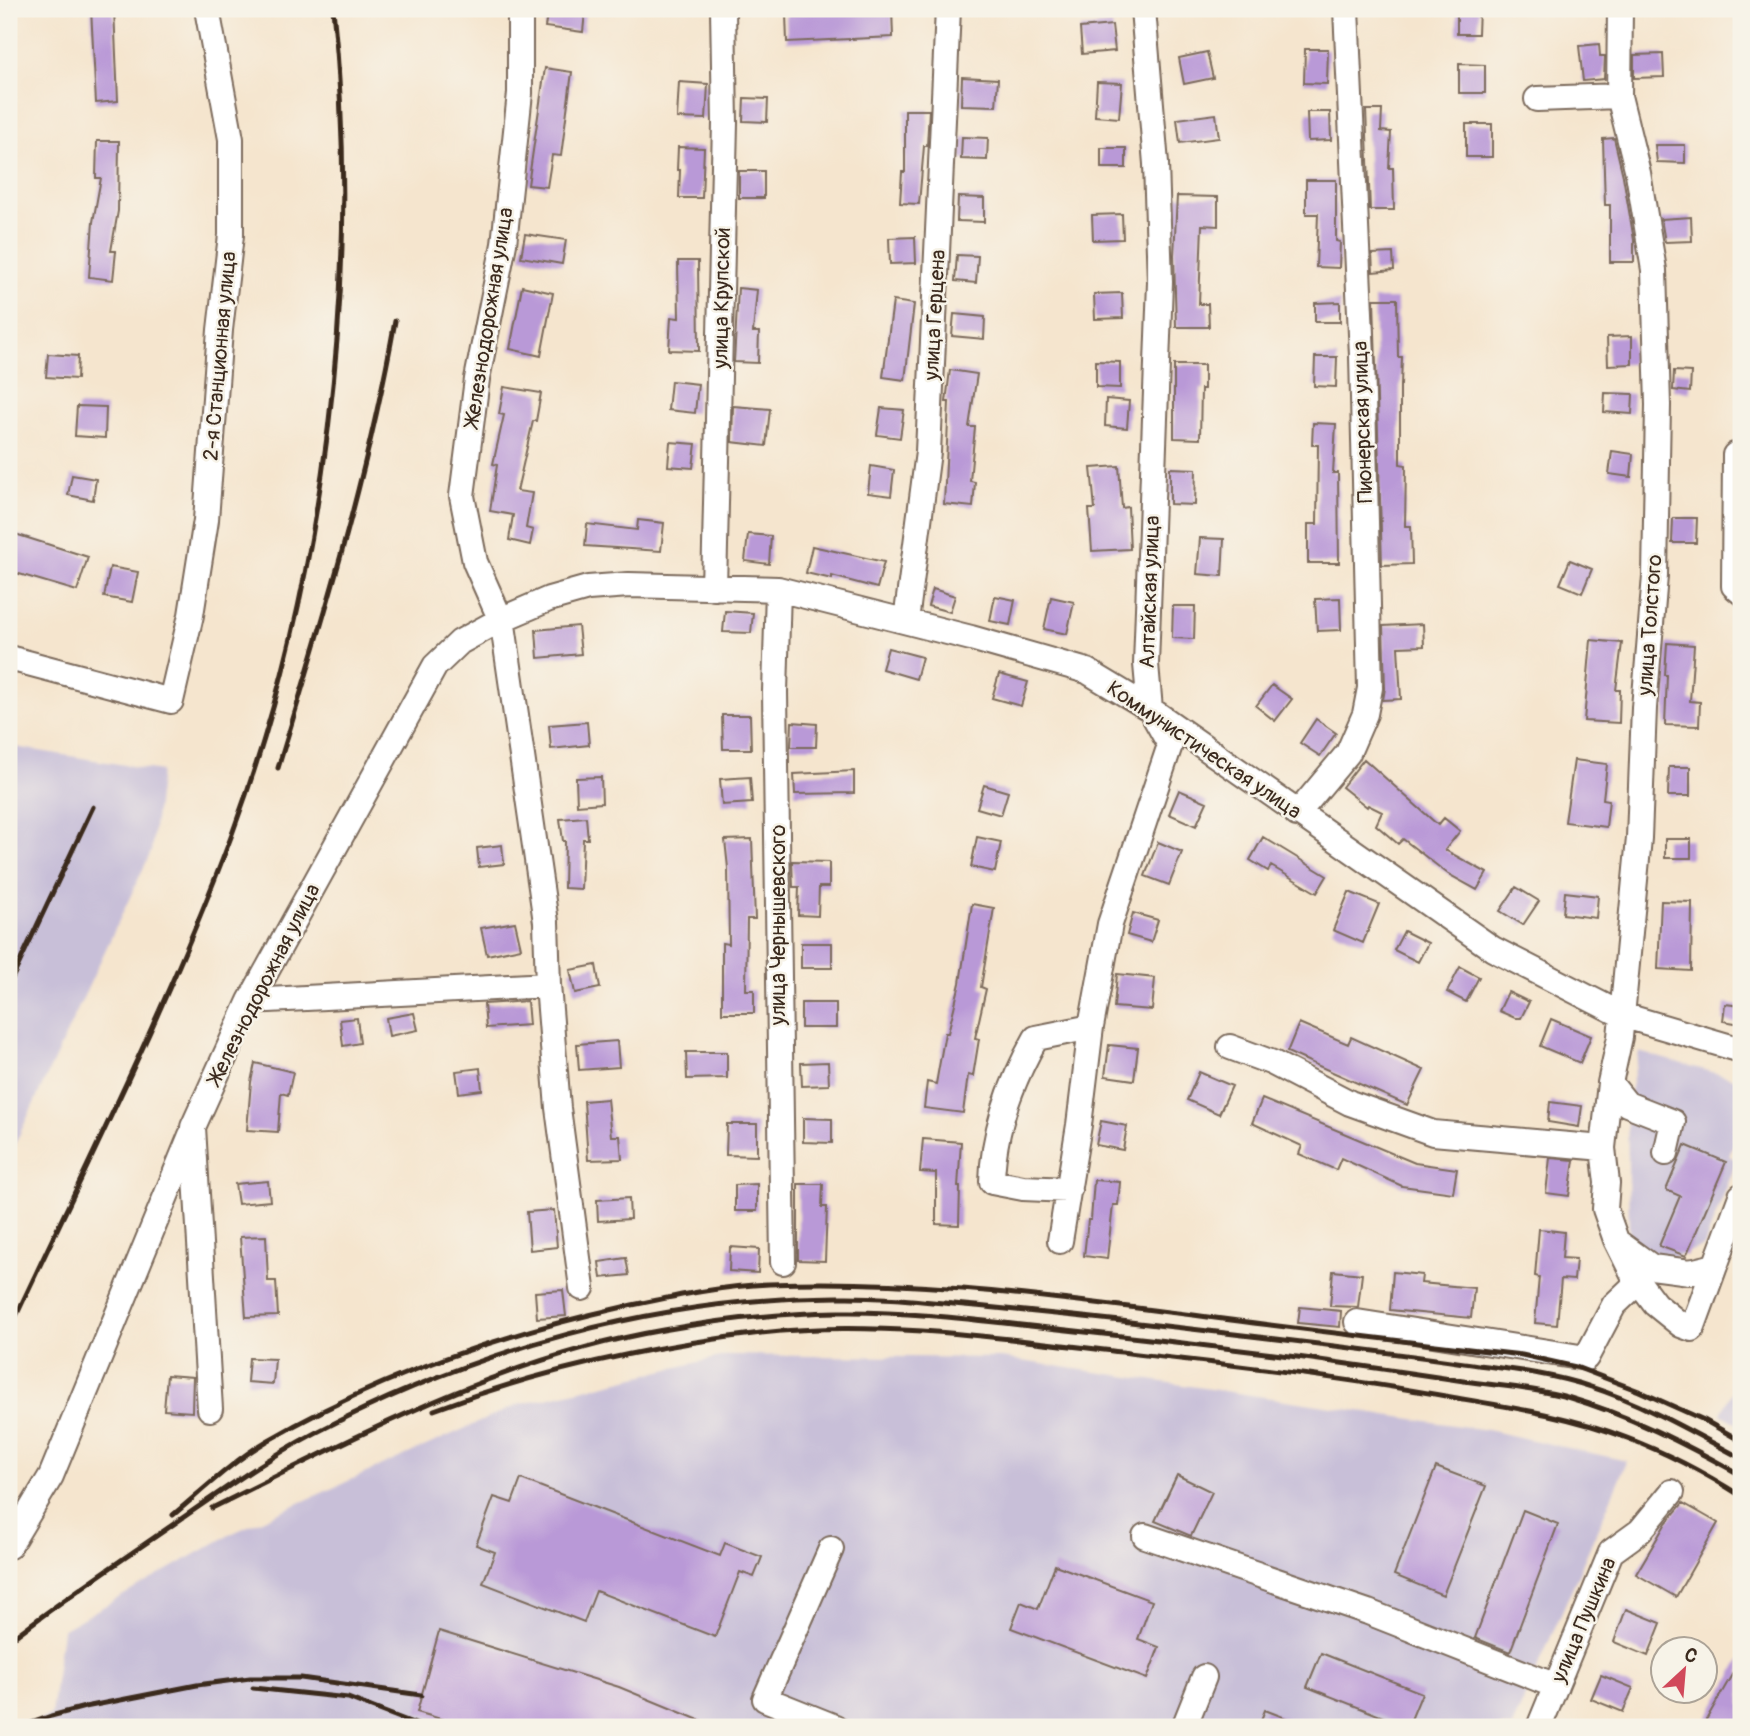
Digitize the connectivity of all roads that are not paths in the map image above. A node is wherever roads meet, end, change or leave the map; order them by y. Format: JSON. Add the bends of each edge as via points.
{"nodes":[{"id":1,"x":207,"y":9,"type":"edge"},
{"id":2,"x":520,"y":9,"type":"edge"},
{"id":3,"x":723,"y":9,"type":"edge"},
{"id":4,"x":948,"y":9,"type":"edge"},
{"id":5,"x":1143,"y":9,"type":"edge"},
{"id":6,"x":1346,"y":9,"type":"edge"},
{"id":7,"x":1620,"y":9,"type":"edge"},
{"id":8,"x":1619,"y":96,"type":"junction"},
{"id":9,"x":1537,"y":99,"type":"dead end"},
{"id":10,"x":1741,"y":454,"type":"edge"},
{"id":11,"x":714,"y":588,"type":"junction"},
{"id":12,"x":778,"y":589,"type":"junction"},
{"id":13,"x":1741,"y":592,"type":"edge"},
{"id":14,"x":499,"y":620,"type":"junction"},
{"id":15,"x":906,"y":621,"type":"junction"},
{"id":16,"x":9,"y":658,"type":"edge"},
{"id":17,"x":1150,"y":709,"type":"junction"},
{"id":18,"x":1297,"y":814,"type":"junction"},
{"id":19,"x":548,"y":985,"type":"junction"},
{"id":20,"x":250,"y":1002,"type":"junction"},
{"id":21,"x":1622,"y":1015,"type":"junction"},
{"id":22,"x":1091,"y":1027,"type":"junction"},
{"id":23,"x":1230,"y":1047,"type":"dead end"},
{"id":24,"x":1741,"y":1050,"type":"edge"},
{"id":25,"x":1610,"y":1083,"type":"junction"},
{"id":26,"x":193,"y":1128,"type":"junction"},
{"id":27,"x":1603,"y":1148,"type":"junction"},
{"id":28,"x":1666,"y":1153,"type":"dead end"},
{"id":29,"x":1069,"y":1190,"type":"junction"},
{"id":30,"x":1741,"y":1196,"type":"edge"},
{"id":31,"x":1616,"y":1240,"type":"junction"},
{"id":32,"x":1060,"y":1241,"type":"dead end"},
{"id":33,"x":783,"y":1262,"type":"dead end"},
{"id":34,"x":1715,"y":1266,"type":"junction"},
{"id":35,"x":1634,"y":1276,"type":"junction"},
{"id":36,"x":582,"y":1288,"type":"dead end"},
{"id":37,"x":1357,"y":1322,"type":"dead end"},
{"id":38,"x":210,"y":1409,"type":"dead end"},
{"id":39,"x":1672,"y":1492,"type":"dead end"},
{"id":40,"x":1145,"y":1536,"type":"dead end"},
{"id":41,"x":9,"y":1546,"type":"edge"},
{"id":42,"x":831,"y":1549,"type":"dead end"},
{"id":43,"x":1204,"y":1677,"type":"dead end"},
{"id":44,"x":1556,"y":1686,"type":"junction"},
{"id":45,"x":835,"y":1727,"type":"edge"},
{"id":46,"x":1184,"y":1727,"type":"edge"},
{"id":47,"x":1539,"y":1727,"type":"edge"}],
"edges":[{"from":1,"to":16,"type":"street","name":"2-я Станционная улица","via":[[231,139],[230,235],[206,520],[171,701]]},
{"from":2,"to":14,"type":"street","name":"Железнодорожная улица","via":[[520,93],[504,244],[477,379],[462,496],[475,562]]},
{"from":3,"to":11,"type":"street","name":"улица Крупской","via":[[725,136]]},
{"from":4,"to":15,"type":"street","name":"улица Герцена","via":[[928,452]]},
{"from":5,"to":17,"type":"street","name":"Алтайская улица","via":[[1160,282],[1146,664]]},
{"from":6,"to":18,"type":"street","name":"Пионерская улица","via":[[1362,356],[1370,688],[1365,714],[1348,753]]},
{"from":7,"to":8,"type":"street","name":"улица Толстого"},
{"from":8,"to":9,"type":"street"},
{"from":8,"to":21,"type":"street","name":"улица Толстого","via":[[1654,270],[1658,405],[1655,576],[1639,838]]},
{"from":10,"to":13,"type":"street","via":[[1735,455],[1734,586]]},
{"from":11,"to":12,"type":"street","name":"Коммунистическая улица"},
{"from":11,"to":14,"type":"street","name":"Коммунистическая улица","via":[[588,588]]},
{"from":12,"to":15,"type":"street","name":"Коммунистическая улица"},
{"from":12,"to":33,"type":"street","name":"улица Чернышевского","via":[[775,692]]},
{"from":14,"to":19,"type":"street","name":"Железнодорожная улица","via":[[546,922]]},
{"from":14,"to":20,"type":"street","name":"Железнодорожная улица","via":[[460,642],[435,666]]},
{"from":15,"to":17,"type":"street","name":"Коммунистическая улица","via":[[1087,671]]},
{"from":17,"to":18,"type":"street","name":"Коммунистическая улица"},
{"from":17,"to":22,"type":"street","name":"Алтайская улица","via":[[1170,745],[1110,924]]},
{"from":18,"to":21,"type":"street","name":"Коммунистическая улица","via":[[1493,949]]},
{"from":19,"to":20,"type":"street"},
{"from":19,"to":36,"type":"street","name":"Железнодорожная улица","via":[[558,1108]]},
{"from":20,"to":26,"type":"street","name":"Железнодорожная улица"},
{"from":21,"to":24,"type":"street","name":"Коммунистическая улица"},
{"from":21,"to":25,"type":"street","name":"улица Толстого"},
{"from":22,"to":29,"type":"street","name":"Алтайская улица"},
{"from":22,"to":29,"type":"street","via":[[1036,1038],[1017,1070],[993,1152],[992,1182]]},
{"from":23,"to":27,"type":"street","via":[[1273,1063],[1350,1103],[1433,1133]]},
{"from":25,"to":27,"type":"street","name":"улица Толстого"},
{"from":25,"to":28,"type":"street","via":[[1628,1104],[1673,1122]]},
{"from":26,"to":38,"type":"street","name":"Железнодорожная улица"},
{"from":26,"to":41,"type":"street","via":[[51,1476]]},
{"from":27,"to":31,"type":"street","name":"улица Толстого","via":[[1605,1209]]},
{"from":29,"to":32,"type":"street","name":"Алтайская улица"},
{"from":30,"to":34,"type":"street"},
{"from":31,"to":34,"type":"street","via":[[1652,1267],[1690,1272]]},
{"from":31,"to":35,"type":"street","name":"улица Толстого"},
{"from":34,"to":35,"type":"street","name":"улица Толстого","via":[[1692,1329],[1655,1304]]},
{"from":35,"to":37,"type":"street","via":[[1634,1286],[1614,1305],[1586,1358]]},
{"from":39,"to":44,"type":"street","name":"улица Пушкина","via":[[1640,1531],[1611,1552]]},
{"from":40,"to":44,"type":"street","via":[[1368,1612]]},
{"from":42,"to":45,"type":"street","via":[[765,1699]]},
{"from":43,"to":46,"type":"street"},
{"from":44,"to":47,"type":"street","name":"улица Пушкина"}]}
